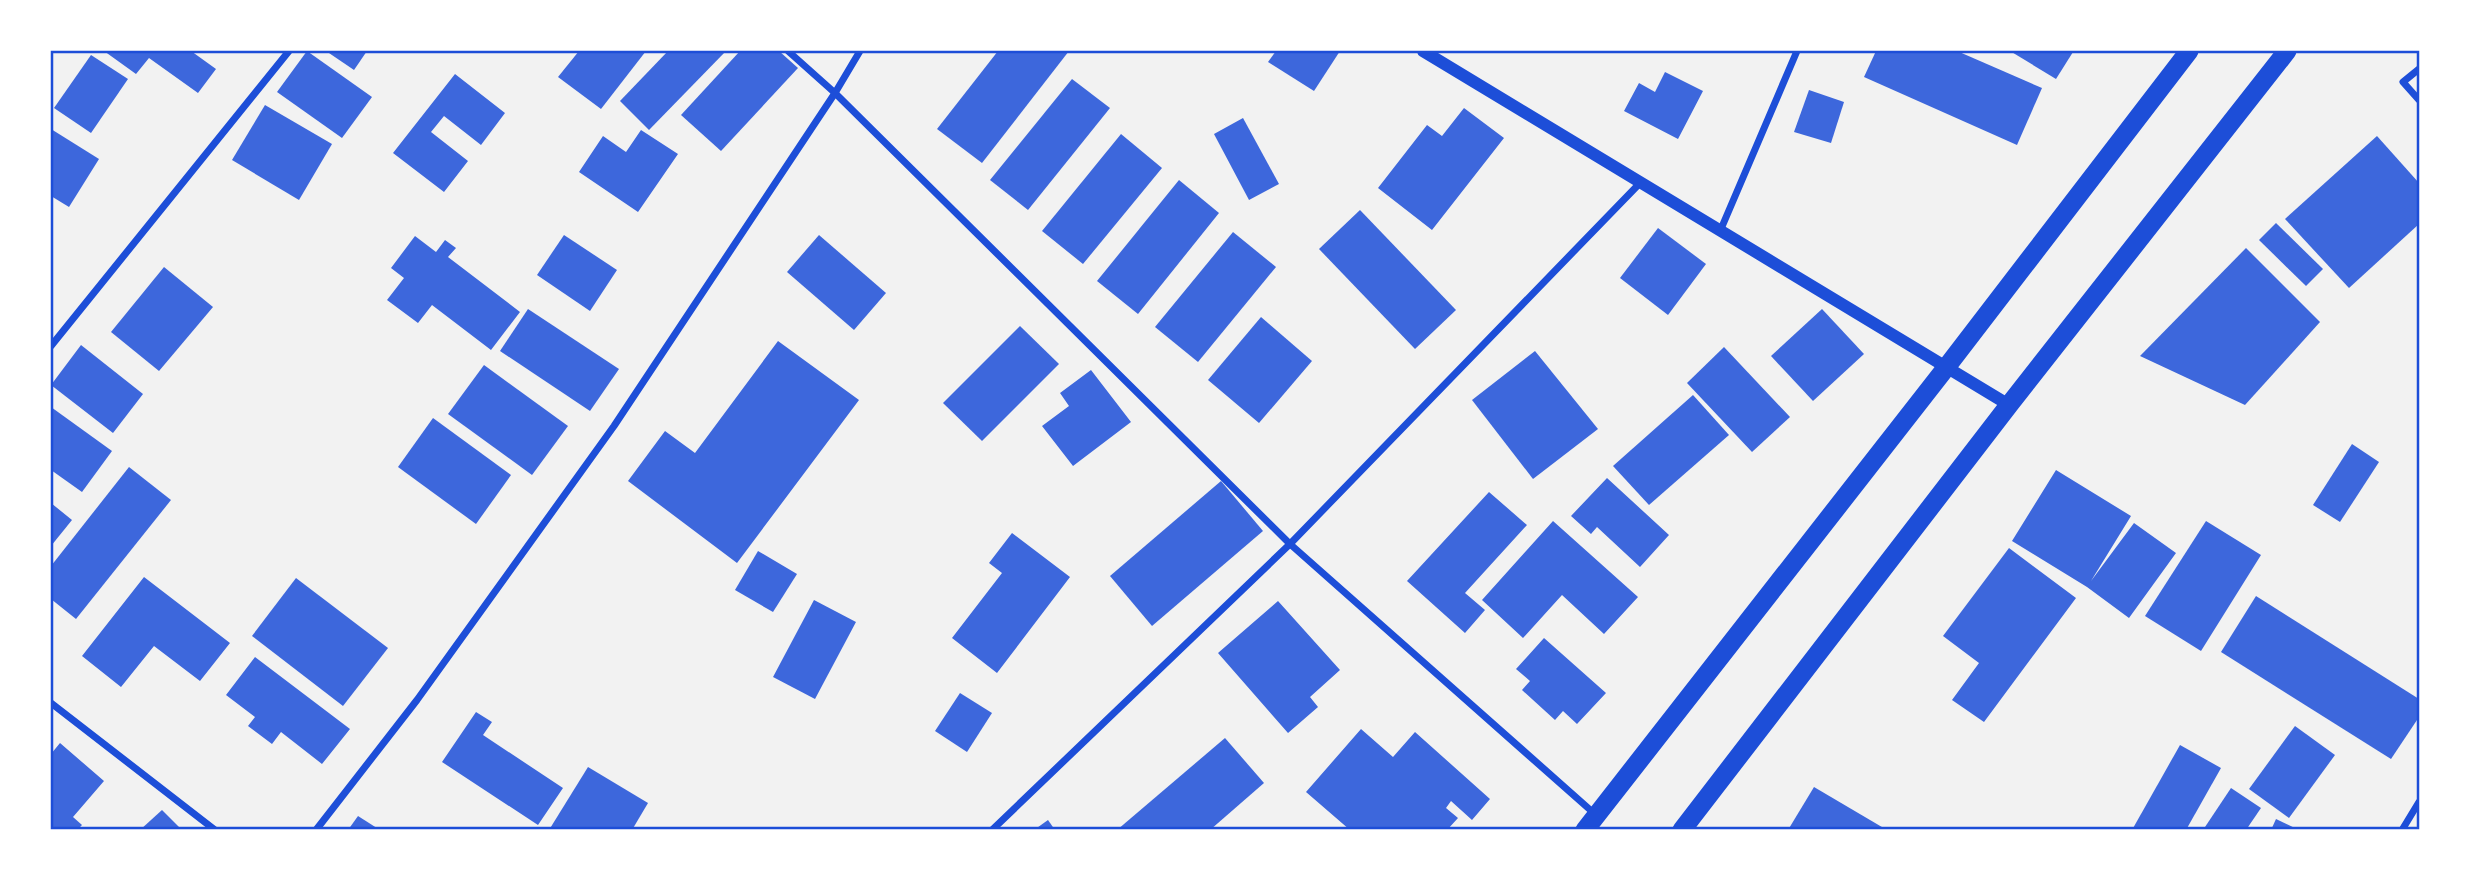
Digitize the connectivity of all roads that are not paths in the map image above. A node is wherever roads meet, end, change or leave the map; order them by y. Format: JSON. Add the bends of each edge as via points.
{"nodes":[{"id":1,"x":289,"y":51,"type":"edge"},
{"id":2,"x":788,"y":51,"type":"edge"},
{"id":3,"x":860,"y":51,"type":"edge"},
{"id":4,"x":1423,"y":51,"type":"edge"},
{"id":5,"x":1797,"y":51,"type":"edge"},
{"id":6,"x":2189,"y":51,"type":"edge"},
{"id":7,"x":2287,"y":51,"type":"edge"},
{"id":8,"x":2419,"y":69,"type":"edge"},
{"id":9,"x":835,"y":93,"type":"junction"},
{"id":10,"x":2419,"y":100,"type":"edge"},
{"id":11,"x":1641,"y":182,"type":"junction"},
{"id":12,"x":1721,"y":229,"type":"junction"},
{"id":13,"x":51,"y":346,"type":"edge"},
{"id":14,"x":1945,"y":369,"type":"junction"},
{"id":15,"x":2009,"y":405,"type":"junction"},
{"id":16,"x":1290,"y":544,"type":"junction"},
{"id":17,"x":51,"y":703,"type":"edge"},
{"id":18,"x":2419,"y":802,"type":"edge"},
{"id":19,"x":1591,"y":823,"type":"edge"},
{"id":20,"x":215,"y":830,"type":"edge"},
{"id":21,"x":316,"y":830,"type":"edge"},
{"id":22,"x":992,"y":830,"type":"edge"},
{"id":23,"x":1682,"y":830,"type":"edge"},
{"id":24,"x":2402,"y":830,"type":"edge"}],
"edges":[{"from":1,"to":13,"type":"street"},
{"from":2,"to":9,"type":"street"},
{"from":3,"to":9,"type":"street"},
{"from":4,"to":11,"type":"street"},
{"from":5,"to":12,"type":"street"},
{"from":6,"to":14,"type":"highway"},
{"from":7,"to":15,"type":"highway"},
{"from":8,"to":10,"type":"street","via":[[2403,82]]},
{"from":9,"to":16,"type":"street"},
{"from":9,"to":21,"type":"street","via":[[614,426]]},
{"from":11,"to":12,"type":"street"},
{"from":11,"to":16,"type":"street"},
{"from":12,"to":14,"type":"street"},
{"from":14,"to":15,"type":"street"},
{"from":14,"to":19,"type":"highway"},
{"from":15,"to":23,"type":"highway"},
{"from":16,"to":19,"type":"street"},
{"from":16,"to":22,"type":"street"},
{"from":17,"to":20,"type":"street"},
{"from":18,"to":24,"type":"street"}]}
